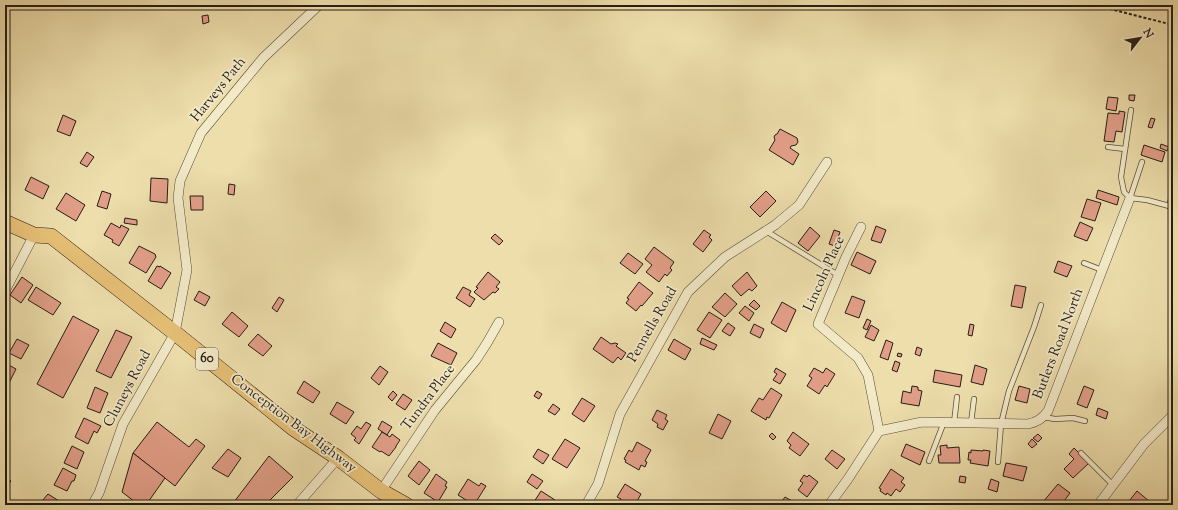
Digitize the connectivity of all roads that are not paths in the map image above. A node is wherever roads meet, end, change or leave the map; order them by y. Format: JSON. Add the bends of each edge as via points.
{"nodes":[{"id":1,"x":319,"y":5,"type":"edge"},
{"id":2,"x":1130,"y":110,"type":"dead end"},
{"id":3,"x":1108,"y":147,"type":"dead end"},
{"id":4,"x":1125,"y":149,"type":"junction"},
{"id":5,"x":827,"y":162,"type":"dead end"},
{"id":6,"x":1142,"y":162,"type":"dead end"},
{"id":7,"x":1173,"y":192,"type":"edge"},
{"id":8,"x":1130,"y":198,"type":"junction"},
{"id":9,"x":1171,"y":206,"type":"edge"},
{"id":10,"x":5,"y":222,"type":"edge"},
{"id":11,"x":861,"y":227,"type":"dead end"},
{"id":12,"x":766,"y":231,"type":"junction"},
{"id":13,"x":34,"y":234,"type":"junction"},
{"id":14,"x":1084,"y":263,"type":"dead end"},
{"id":15,"x":1102,"y":270,"type":"junction"},
{"id":16,"x":838,"y":275,"type":"junction"},
{"id":17,"x":5,"y":291,"type":"edge"},
{"id":18,"x":1041,"y":306,"type":"dead end"},
{"id":19,"x":499,"y":322,"type":"dead end"},
{"id":20,"x":175,"y":333,"type":"junction"},
{"id":21,"x":957,"y":396,"type":"dead end"},
{"id":22,"x":974,"y":398,"type":"dead end"},
{"id":23,"x":1172,"y":416,"type":"edge"},
{"id":24,"x":1043,"y":417,"type":"junction"},
{"id":25,"x":1085,"y":421,"type":"dead end"},
{"id":26,"x":944,"y":422,"type":"junction"},
{"id":27,"x":954,"y":423,"type":"junction"},
{"id":28,"x":971,"y":423,"type":"junction"},
{"id":29,"x":1001,"y":424,"type":"junction"},
{"id":30,"x":879,"y":431,"type":"junction"},
{"id":31,"x":1081,"y":453,"type":"dead end"},
{"id":32,"x":338,"y":458,"type":"junction"},
{"id":33,"x":929,"y":461,"type":"dead end"},
{"id":34,"x":998,"y":462,"type":"dead end"},
{"id":35,"x":1113,"y":485,"type":"junction"},
{"id":36,"x":381,"y":490,"type":"junction"},
{"id":37,"x":92,"y":505,"type":"edge"},
{"id":38,"x":297,"y":505,"type":"edge"},
{"id":39,"x":406,"y":505,"type":"edge"},
{"id":40,"x":586,"y":505,"type":"edge"},
{"id":41,"x":829,"y":505,"type":"edge"},
{"id":42,"x":1098,"y":505,"type":"edge"}],
"edges":[{"from":1,"to":20,"type":"street","name":"Harveys Path","via":[[263,58],[201,133],[180,181],[178,198],[187,270]]},
{"from":2,"to":4,"type":"lane"},
{"from":3,"to":4,"type":"lane"},
{"from":4,"to":8,"type":"lane","via":[[1121,177],[1124,192]]},
{"from":5,"to":12,"type":"street","name":"Pennells Road","via":[[799,205]]},
{"from":6,"to":8,"type":"lane"},
{"from":7,"to":9,"type":"lane"},
{"from":8,"to":9,"type":"lane"},
{"from":8,"to":15,"type":"street","name":"Butlers Road North"},
{"from":10,"to":13,"type":"main road","name":"Conception Bay Highway","number":"60"},
{"from":11,"to":16,"type":"street","name":"Lincoln Place"},
{"from":12,"to":16,"type":"lane"},
{"from":12,"to":40,"type":"street","name":"Pennells Road","via":[[725,257],[688,292],[620,414],[598,484]]},
{"from":13,"to":17,"type":"street"},
{"from":13,"to":20,"type":"main road","name":"Conception Bay Highway","number":"60","via":[[51,236]]},
{"from":14,"to":15,"type":"lane"},
{"from":15,"to":24,"type":"street","name":"Butlers Road North","via":[[1048,410]]},
{"from":16,"to":30,"type":"street","name":"Lincoln Place","via":[[818,324],[858,358],[868,375]]},
{"from":18,"to":29,"type":"lane","via":[[1009,391]]},
{"from":19,"to":36,"type":"street","name":"Tundra Place","via":[[476,360],[435,410]]},
{"from":20,"to":32,"type":"main road","name":"Conception Bay Highway","number":"60","via":[[293,428]]},
{"from":20,"to":37,"type":"street","name":"Cluneys Road","via":[[123,424],[99,493]]},
{"from":21,"to":27,"type":"lane"},
{"from":22,"to":28,"type":"lane"},
{"from":23,"to":35,"type":"street","via":[[1144,444]]},
{"from":24,"to":25,"type":"lane"},
{"from":24,"to":29,"type":"street","name":"Butlers Road North","via":[[1028,424]]},
{"from":26,"to":27,"type":"street","name":"Butlers Road North"},
{"from":26,"to":30,"type":"street","name":"Butlers Road North","via":[[922,422]]},
{"from":26,"to":33,"type":"lane"},
{"from":27,"to":28,"type":"street","name":"Butlers Road North"},
{"from":28,"to":29,"type":"street","name":"Butlers Road North"},
{"from":29,"to":34,"type":"lane"},
{"from":30,"to":41,"type":"street"},
{"from":31,"to":35,"type":"lane"},
{"from":32,"to":36,"type":"main road","name":"Conception Bay Highway","number":"60"},
{"from":32,"to":38,"type":"street"},
{"from":35,"to":42,"type":"street"},
{"from":36,"to":39,"type":"main road","name":"Conception Bay Highway","number":"60"}]}
